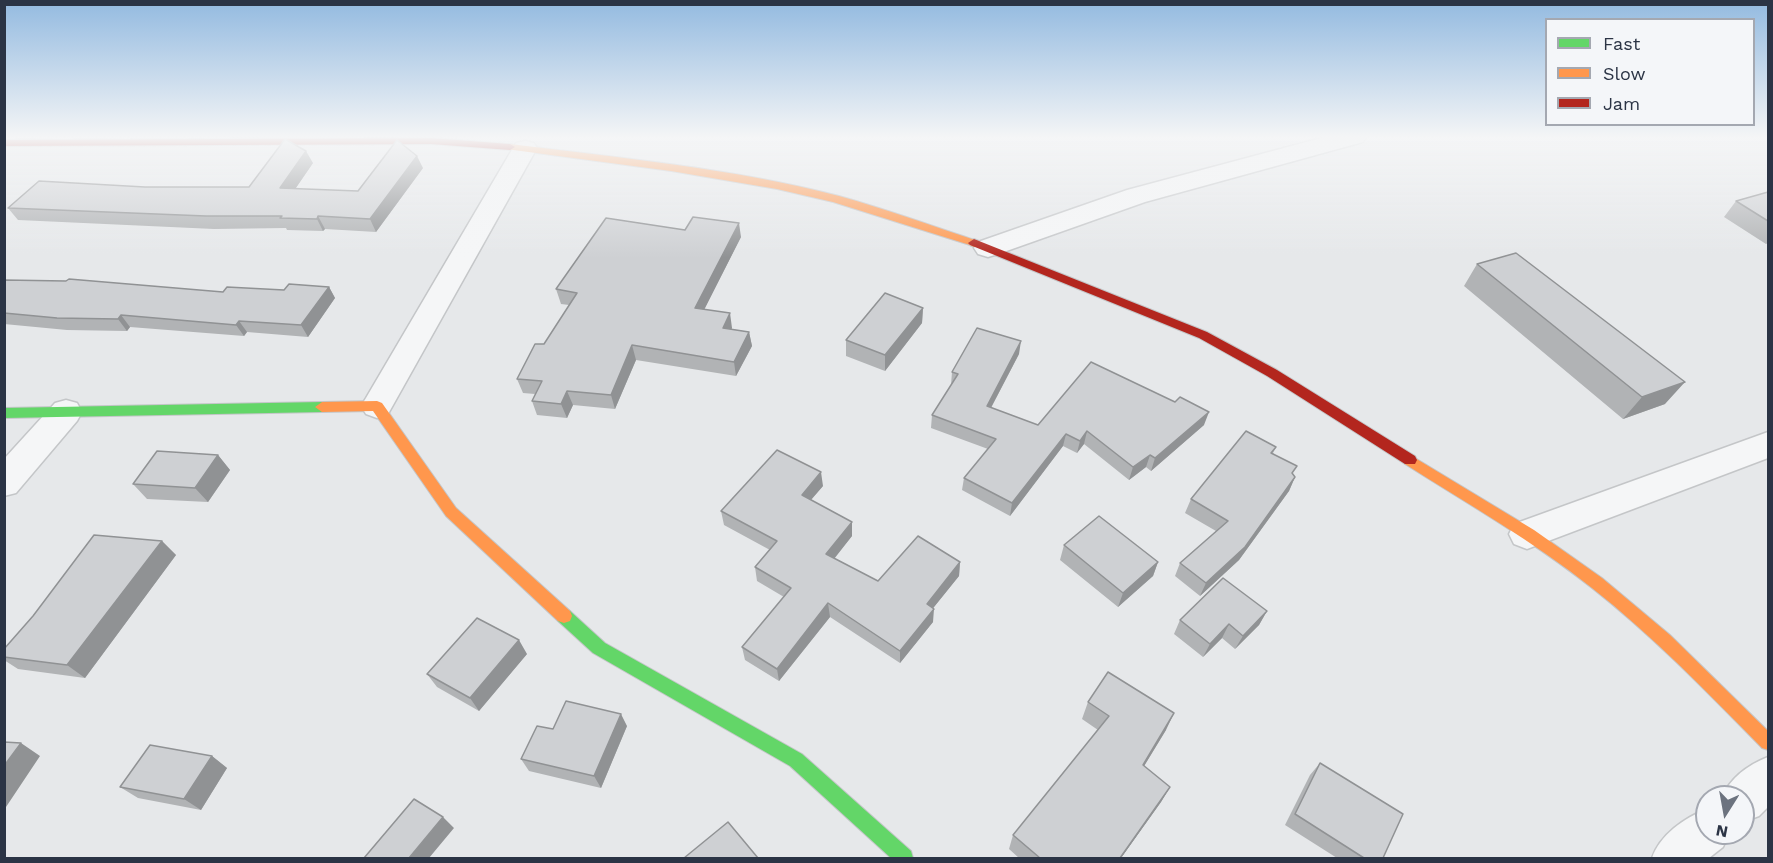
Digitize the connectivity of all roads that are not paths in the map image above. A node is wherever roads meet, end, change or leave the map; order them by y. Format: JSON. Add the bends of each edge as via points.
{"nodes":[{"id":1,"x":508,"y":177,"type":"edge"},
{"id":2,"x":726,"y":177,"type":"edge"},
{"id":3,"x":1205,"y":177,"type":"edge"},
{"id":4,"x":988,"y":248,"type":"junction"},
{"id":5,"x":377,"y":406,"type":"junction"},
{"id":6,"x":66,"y":412,"type":"junction"},
{"id":7,"x":4,"y":413,"type":"edge"},
{"id":8,"x":1768,"y":445,"type":"edge"},
{"id":9,"x":4,"y":483,"type":"edge"},
{"id":10,"x":1527,"y":534,"type":"junction"},
{"id":11,"x":1768,"y":742,"type":"edge"},
{"id":12,"x":1768,"y":778,"type":"edge"},
{"id":13,"x":1755,"y":789,"type":"edge"},
{"id":14,"x":1695,"y":841,"type":"edge"},
{"id":15,"x":904,"y":858,"type":"edge"},
{"id":16,"x":1675,"y":858,"type":"edge"}],
"edges":[{"from":1,"to":5,"type":"street"},
{"from":2,"to":4,"type":"street","via":[[836,199]]},
{"from":3,"to":4,"type":"street","via":[[1136,196]]},
{"from":4,"to":10,"type":"street","via":[[1203,335],[1272,373]]},
{"from":5,"to":6,"type":"street"},
{"from":5,"to":15,"type":"street","via":[[451,512],[599,648],[796,760]]},
{"from":6,"to":7,"type":"street"},
{"from":6,"to":9,"type":"street"},
{"from":8,"to":10,"type":"street"},
{"from":10,"to":11,"type":"street","via":[[1597,583],[1672,647]]},
{"from":12,"to":13,"type":"street"},
{"from":14,"to":16,"type":"street"}]}
